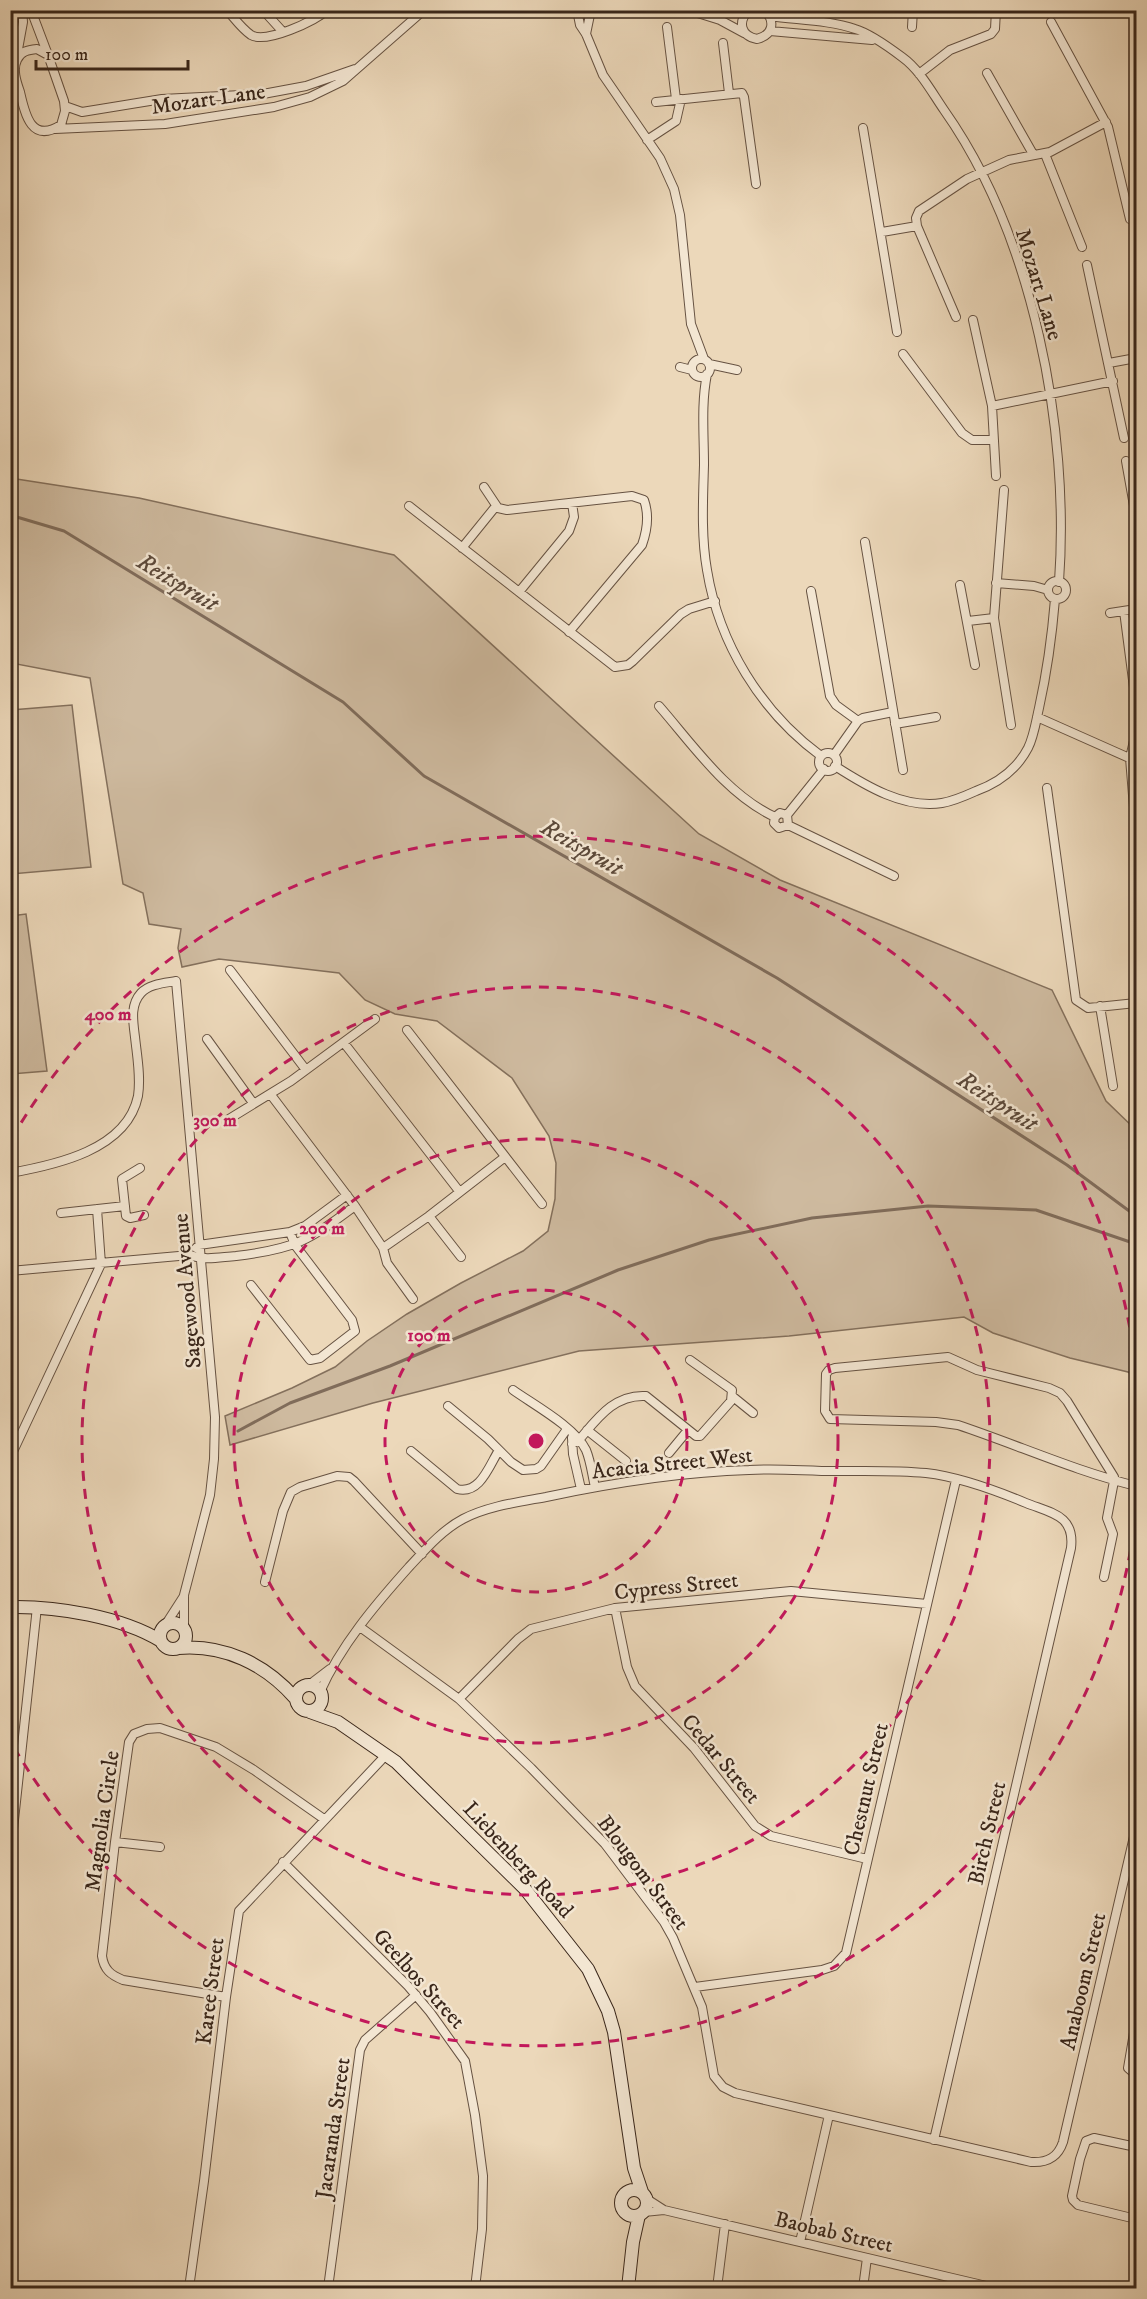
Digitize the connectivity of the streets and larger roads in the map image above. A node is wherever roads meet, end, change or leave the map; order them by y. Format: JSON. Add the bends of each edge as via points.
{"nodes":[{"id":1,"x":22,"y":10,"type":"edge"},
{"id":2,"x":31,"y":10,"type":"edge"},
{"id":3,"x":227,"y":10,"type":"edge"},
{"id":4,"x":263,"y":10,"type":"edge"},
{"id":5,"x":327,"y":10,"type":"edge"},
{"id":6,"x":424,"y":10,"type":"edge"},
{"id":7,"x":577,"y":10,"type":"edge"},
{"id":8,"x":591,"y":10,"type":"edge"},
{"id":9,"x":688,"y":10,"type":"edge"},
{"id":10,"x":913,"y":10,"type":"edge"},
{"id":11,"x":996,"y":10,"type":"edge"},
{"id":12,"x":747,"y":12,"type":"edge"},
{"id":13,"x":767,"y":12,"type":"edge"},
{"id":14,"x":720,"y":20,"type":"junction"},
{"id":15,"x":1051,"y":22,"type":"dead end"},
{"id":16,"x":667,"y":27,"type":"dead end"},
{"id":17,"x":912,"y":27,"type":"dead end"},
{"id":18,"x":770,"y":31,"type":"junction"},
{"id":19,"x":283,"y":32,"type":"junction"},
{"id":20,"x":744,"y":33,"type":"junction"},
{"id":21,"x":586,"y":34,"type":"junction"},
{"id":22,"x":875,"y":40,"type":"junction"},
{"id":23,"x":723,"y":43,"type":"dead end"},
{"id":24,"x":48,"y":55,"type":"junction"},
{"id":25,"x":16,"y":61,"type":"junction"},
{"id":26,"x":356,"y":69,"type":"junction"},
{"id":27,"x":987,"y":73,"type":"dead end"},
{"id":28,"x":919,"y":74,"type":"junction"},
{"id":29,"x":729,"y":93,"type":"junction"},
{"id":30,"x":679,"y":99,"type":"junction"},
{"id":31,"x":656,"y":102,"type":"dead end"},
{"id":32,"x":65,"y":106,"type":"junction"},
{"id":33,"x":1106,"y":122,"type":"junction"},
{"id":34,"x":863,"y":128,"type":"dead end"},
{"id":35,"x":55,"y":129,"type":"junction"},
{"id":36,"x":647,"y":140,"type":"junction"},
{"id":37,"x":1033,"y":154,"type":"junction"},
{"id":38,"x":1045,"y":154,"type":"junction"},
{"id":39,"x":982,"y":174,"type":"junction"},
{"id":40,"x":756,"y":184,"type":"dead end"},
{"id":41,"x":1131,"y":219,"type":"dead end"},
{"id":42,"x":917,"y":226,"type":"junction"},
{"id":43,"x":882,"y":232,"type":"junction"},
{"id":44,"x":1083,"y":247,"type":"dead end"},
{"id":45,"x":1087,"y":265,"type":"dead end"},
{"id":46,"x":956,"y":318,"type":"dead end"},
{"id":47,"x":973,"y":321,"type":"dead end"},
{"id":48,"x":897,"y":332,"type":"dead end"},
{"id":49,"x":903,"y":354,"type":"dead end"},
{"id":50,"x":1137,"y":358,"type":"edge"},
{"id":51,"x":1109,"y":363,"type":"junction"},
{"id":52,"x":681,"y":367,"type":"dead end"},
{"id":53,"x":700,"y":367,"type":"junction"},
{"id":54,"x":737,"y":370,"type":"dead end"},
{"id":55,"x":1113,"y":381,"type":"junction"},
{"id":56,"x":1050,"y":394,"type":"junction"},
{"id":57,"x":703,"y":395,"type":"junction"},
{"id":58,"x":992,"y":406,"type":"junction"},
{"id":59,"x":1124,"y":438,"type":"dead end"},
{"id":60,"x":994,"y":440,"type":"junction"},
{"id":61,"x":1126,"y":461,"type":"dead end"},
{"id":62,"x":996,"y":476,"type":"dead end"},
{"id":63,"x":484,"y":487,"type":"dead end"},
{"id":64,"x":1004,"y":490,"type":"dead end"},
{"id":65,"x":572,"y":503,"type":"junction"},
{"id":66,"x":409,"y":506,"type":"dead end"},
{"id":67,"x":496,"y":506,"type":"junction"},
{"id":68,"x":1137,"y":517,"type":"edge"},
{"id":69,"x":866,"y":542,"type":"dead end"},
{"id":70,"x":462,"y":548,"type":"junction"},
{"id":71,"x":1059,"y":582,"type":"junction"},
{"id":72,"x":996,"y":583,"type":"junction"},
{"id":73,"x":960,"y":585,"type":"dead end"},
{"id":74,"x":1048,"y":590,"type":"junction"},
{"id":75,"x":811,"y":591,"type":"dead end"},
{"id":76,"x":519,"y":592,"type":"junction"},
{"id":77,"x":1055,"y":599,"type":"junction"},
{"id":78,"x":715,"y":601,"type":"junction"},
{"id":79,"x":1137,"y":609,"type":"edge"},
{"id":80,"x":1124,"y":611,"type":"junction"},
{"id":81,"x":1110,"y":613,"type":"dead end"},
{"id":82,"x":994,"y":618,"type":"junction"},
{"id":83,"x":968,"y":621,"type":"junction"},
{"id":84,"x":569,"y":632,"type":"junction"},
{"id":85,"x":975,"y":665,"type":"dead end"},
{"id":86,"x":1137,"y":702,"type":"edge"},
{"id":87,"x":659,"y":706,"type":"dead end"},
{"id":88,"x":893,"y":712,"type":"junction"},
{"id":89,"x":936,"y":717,"type":"dead end"},
{"id":90,"x":1037,"y":717,"type":"junction"},
{"id":91,"x":858,"y":721,"type":"junction"},
{"id":92,"x":896,"y":724,"type":"junction"},
{"id":93,"x":1011,"y":725,"type":"dead end"},
{"id":94,"x":1137,"y":732,"type":"edge"},
{"id":95,"x":834,"y":755,"type":"junction"},
{"id":96,"x":821,"y":756,"type":"junction"},
{"id":97,"x":1133,"y":759,"type":"edge"},
{"id":98,"x":835,"y":766,"type":"junction"},
{"id":99,"x":824,"y":769,"type":"junction"},
{"id":100,"x":903,"y":770,"type":"dead end"},
{"id":101,"x":1047,"y":788,"type":"dead end"},
{"id":102,"x":787,"y":815,"type":"junction"},
{"id":103,"x":775,"y":817,"type":"junction"},
{"id":104,"x":788,"y":825,"type":"junction"},
{"id":105,"x":1137,"y":832,"type":"edge"},
{"id":106,"x":894,"y":876,"type":"dead end"},
{"id":107,"x":230,"y":970,"type":"dead end"},
{"id":108,"x":1137,"y":1003,"type":"edge"},
{"id":109,"x":1100,"y":1006,"type":"junction"},
{"id":110,"x":375,"y":1019,"type":"dead end"},
{"id":111,"x":407,"y":1030,"type":"dead end"},
{"id":112,"x":207,"y":1040,"type":"dead end"},
{"id":113,"x":344,"y":1042,"type":"junction"},
{"id":114,"x":306,"y":1070,"type":"junction"},
{"id":115,"x":1113,"y":1086,"type":"dead end"},
{"id":116,"x":271,"y":1095,"type":"junction"},
{"id":117,"x":253,"y":1103,"type":"junction"},
{"id":118,"x":229,"y":1119,"type":"dead end"},
{"id":119,"x":505,"y":1157,"type":"junction"},
{"id":120,"x":140,"y":1168,"type":"dead end"},
{"id":121,"x":10,"y":1173,"type":"edge"},
{"id":122,"x":459,"y":1191,"type":"junction"},
{"id":123,"x":346,"y":1195,"type":"junction"},
{"id":124,"x":542,"y":1204,"type":"dead end"},
{"id":125,"x":124,"y":1206,"type":"junction"},
{"id":126,"x":355,"y":1206,"type":"junction"},
{"id":127,"x":97,"y":1209,"type":"junction"},
{"id":128,"x":61,"y":1213,"type":"dead end"},
{"id":129,"x":144,"y":1215,"type":"dead end"},
{"id":130,"x":429,"y":1215,"type":"junction"},
{"id":131,"x":290,"y":1232,"type":"junction"},
{"id":132,"x":199,"y":1245,"type":"junction"},
{"id":133,"x":295,"y":1245,"type":"junction"},
{"id":134,"x":383,"y":1248,"type":"junction"},
{"id":135,"x":189,"y":1255,"type":"junction"},
{"id":136,"x":461,"y":1257,"type":"dead end"},
{"id":137,"x":200,"y":1259,"type":"junction"},
{"id":138,"x":101,"y":1264,"type":"junction"},
{"id":139,"x":10,"y":1271,"type":"edge"},
{"id":140,"x":251,"y":1285,"type":"dead end"},
{"id":141,"x":413,"y":1299,"type":"dead end"},
{"id":142,"x":690,"y":1360,"type":"dead end"},
{"id":143,"x":513,"y":1390,"type":"dead end"},
{"id":144,"x":732,"y":1396,"type":"junction"},
{"id":145,"x":448,"y":1406,"type":"dead end"},
{"id":146,"x":753,"y":1413,"type":"dead end"},
{"id":147,"x":587,"y":1430,"type":"junction"},
{"id":148,"x":688,"y":1430,"type":"junction"},
{"id":149,"x":573,"y":1437,"type":"junction"},
{"id":150,"x":498,"y":1450,"type":"junction"},
{"id":151,"x":411,"y":1451,"type":"dead end"},
{"id":152,"x":669,"y":1454,"type":"dead end"},
{"id":153,"x":10,"y":1458,"type":"edge"},
{"id":154,"x":626,"y":1461,"type":"dead end"},
{"id":155,"x":592,"y":1472,"type":"junction"},
{"id":156,"x":578,"y":1476,"type":"junction"},
{"id":157,"x":956,"y":1480,"type":"junction"},
{"id":158,"x":1114,"y":1480,"type":"junction"},
{"id":159,"x":1137,"y":1486,"type":"edge"},
{"id":160,"x":595,"y":1487,"type":"junction"},
{"id":161,"x":581,"y":1489,"type":"junction"},
{"id":162,"x":1072,"y":1534,"type":"joint"},
{"id":163,"x":422,"y":1554,"type":"junction"},
{"id":164,"x":1104,"y":1577,"type":"dead end"},
{"id":165,"x":265,"y":1582,"type":"dead end"},
{"id":166,"x":184,"y":1595,"type":"junction"},
{"id":167,"x":927,"y":1604,"type":"junction"},
{"id":168,"x":10,"y":1607,"type":"edge"},
{"id":169,"x":37,"y":1607,"type":"junction"},
{"id":170,"x":615,"y":1608,"type":"junction"},
{"id":171,"x":165,"y":1625,"type":"junction"},
{"id":172,"x":360,"y":1627,"type":"junction"},
{"id":173,"x":135,"y":1628,"type":"junction"},
{"id":174,"x":185,"y":1630,"type":"junction"},
{"id":175,"x":161,"y":1641,"type":"junction"},
{"id":176,"x":178,"y":1648,"type":"junction"},
{"id":177,"x":210,"y":1648,"type":"junction"},
{"id":178,"x":331,"y":1668,"type":"junction"},
{"id":179,"x":280,"y":1680,"type":"junction"},
{"id":180,"x":307,"y":1685,"type":"junction"},
{"id":181,"x":321,"y":1693,"type":"junction"},
{"id":182,"x":295,"y":1698,"type":"junction"},
{"id":183,"x":459,"y":1700,"type":"junction"},
{"id":184,"x":310,"y":1712,"type":"junction"},
{"id":185,"x":338,"y":1722,"type":"junction"},
{"id":186,"x":386,"y":1755,"type":"junction"},
{"id":187,"x":15,"y":1761,"type":"edge"},
{"id":188,"x":324,"y":1819,"type":"junction"},
{"id":189,"x":1137,"y":1828,"type":"edge"},
{"id":190,"x":115,"y":1842,"type":"junction"},
{"id":191,"x":160,"y":1847,"type":"dead end"},
{"id":192,"x":10,"y":1857,"type":"edge"},
{"id":193,"x":867,"y":1859,"type":"junction"},
{"id":194,"x":283,"y":1863,"type":"junction"},
{"id":195,"x":695,"y":1987,"type":"junction"},
{"id":196,"x":416,"y":1995,"type":"junction"},
{"id":197,"x":226,"y":1997,"type":"junction"},
{"id":198,"x":1137,"y":2021,"type":"edge"},
{"id":199,"x":1137,"y":2074,"type":"edge"},
{"id":200,"x":829,"y":2115,"type":"junction"},
{"id":201,"x":934,"y":2140,"type":"junction"},
{"id":202,"x":1063,"y":2142,"type":"joint"},
{"id":203,"x":1137,"y":2148,"type":"edge"},
{"id":204,"x":634,"y":2168,"type":"junction"},
{"id":205,"x":628,"y":2191,"type":"junction"},
{"id":206,"x":644,"y":2195,"type":"junction"},
{"id":207,"x":664,"y":2210,"type":"junction"},
{"id":208,"x":624,"y":2211,"type":"junction"},
{"id":209,"x":641,"y":2214,"type":"junction"},
{"id":210,"x":1137,"y":2219,"type":"edge"},
{"id":211,"x":725,"y":2224,"type":"junction"},
{"id":212,"x":633,"y":2242,"type":"junction"},
{"id":213,"x":800,"y":2242,"type":"junction"},
{"id":214,"x":867,"y":2258,"type":"junction"},
{"id":215,"x":189,"y":2289,"type":"edge"},
{"id":216,"x":328,"y":2289,"type":"edge"},
{"id":217,"x":475,"y":2289,"type":"edge"},
{"id":218,"x":628,"y":2289,"type":"edge"},
{"id":219,"x":717,"y":2289,"type":"edge"},
{"id":220,"x":863,"y":2289,"type":"edge"},
{"id":221,"x":995,"y":2289,"type":"edge"}],
"edges":[{"from":1,"to":25,"type":"street"},
{"from":2,"to":24,"type":"street"},
{"from":3,"to":19,"type":"street","via":[[251,36]]},
{"from":4,"to":19,"type":"street"},
{"from":5,"to":19,"type":"street","via":[[312,21]]},
{"from":6,"to":26,"type":"street","name":"Mozart Lane"},
{"from":7,"to":21,"type":"street"},
{"from":8,"to":21,"type":"street"},
{"from":9,"to":14,"type":"street"},
{"from":10,"to":17,"type":"street"},
{"from":11,"to":28,"type":"street","via":[[991,34],[950,50]]},
{"from":12,"to":14,"type":"street"},
{"from":12,"to":20,"type":"street","via":[[741,23]]},
{"from":13,"to":18,"type":"street","via":[[772,21]]},
{"from":13,"to":22,"type":"street","name":"Mozart Lane","via":[[846,26]]},
{"from":14,"to":20,"type":"street"},
{"from":15,"to":33,"type":"street"},
{"from":16,"to":30,"type":"street"},
{"from":18,"to":20,"type":"street","name":"Mozart Lane","via":[[757,39]]},
{"from":18,"to":22,"type":"street","name":"Mozart Lane"},
{"from":21,"to":36,"type":"street","via":[[603,75]]},
{"from":22,"to":28,"type":"street","name":"Mozart Lane","via":[[902,57]]},
{"from":23,"to":29,"type":"street"},
{"from":24,"to":25,"type":"street","via":[[30,50]]},
{"from":24,"to":32,"type":"street"},
{"from":25,"to":35,"type":"street","name":"Mozart Lane","via":[[15,74],[28,122],[42,130]]},
{"from":26,"to":32,"type":"street","name":"Mozart Lane","via":[[298,88],[263,94],[162,99],[82,111]]},
{"from":26,"to":35,"type":"street","name":"Mozart Lane","via":[[324,92],[274,107],[165,124]]},
{"from":27,"to":37,"type":"street"},
{"from":28,"to":39,"type":"street","name":"Mozart Lane","via":[[962,135]]},
{"from":29,"to":30,"type":"street"},
{"from":29,"to":40,"type":"street","via":[[742,93],[744,97]]},
{"from":30,"to":31,"type":"street"},
{"from":30,"to":36,"type":"street","via":[[676,120]]},
{"from":32,"to":35,"type":"street","via":[[64,120]]},
{"from":33,"to":38,"type":"street"},
{"from":33,"to":41,"type":"street"},
{"from":34,"to":43,"type":"street"},
{"from":36,"to":53,"type":"street","via":[[664,165],[676,195],[690,324],[699,346]]},
{"from":37,"to":38,"type":"street"},
{"from":37,"to":39,"type":"street","via":[[1009,160]]},
{"from":38,"to":44,"type":"street"},
{"from":39,"to":42,"type":"street","via":[[958,183],[921,208]]},
{"from":39,"to":56,"type":"street","name":"Mozart Lane","via":[[1024,279]]},
{"from":42,"to":43,"type":"street"},
{"from":42,"to":46,"type":"street"},
{"from":43,"to":48,"type":"street"},
{"from":45,"to":51,"type":"street"},
{"from":47,"to":58,"type":"street"},
{"from":49,"to":60,"type":"street","via":[[962,433],[972,440]]},
{"from":50,"to":51,"type":"street"},
{"from":51,"to":55,"type":"street"},
{"from":52,"to":53,"type":"street"},
{"from":53,"to":54,"type":"street"},
{"from":53,"to":57,"type":"street"},
{"from":53,"to":57,"type":"street"},
{"from":55,"to":56,"type":"street"},
{"from":55,"to":59,"type":"street"},
{"from":56,"to":58,"type":"street"},
{"from":56,"to":71,"type":"street","name":"Mozart Lane","via":[[1061,520]]},
{"from":57,"to":78,"type":"street","via":[[705,552]]},
{"from":58,"to":60,"type":"street"},
{"from":60,"to":62,"type":"street"},
{"from":61,"to":68,"type":"street"},
{"from":63,"to":67,"type":"street"},
{"from":64,"to":72,"type":"street"},
{"from":65,"to":67,"type":"street","via":[[507,510]]},
{"from":65,"to":76,"type":"street","via":[[573,525]]},
{"from":65,"to":84,"type":"street","via":[[632,496],[644,500],[647,509],[642,545]]},
{"from":66,"to":70,"type":"street"},
{"from":67,"to":70,"type":"street"},
{"from":69,"to":88,"type":"street"},
{"from":70,"to":76,"type":"street"},
{"from":71,"to":74,"type":"street","via":[[1052,583]]},
{"from":71,"to":77,"type":"street","via":[[1066,591]]},
{"from":72,"to":74,"type":"street"},
{"from":72,"to":82,"type":"street"},
{"from":73,"to":83,"type":"street"},
{"from":74,"to":77,"type":"street"},
{"from":75,"to":91,"type":"street","via":[[830,696]]},
{"from":76,"to":84,"type":"street"},
{"from":77,"to":90,"type":"street","via":[[1049,659]]},
{"from":78,"to":84,"type":"street","via":[[681,614],[622,667],[609,664]]},
{"from":78,"to":96,"type":"street","via":[[730,645],[758,694]]},
{"from":79,"to":80,"type":"street"},
{"from":80,"to":81,"type":"street"},
{"from":80,"to":86,"type":"street"},
{"from":82,"to":83,"type":"street"},
{"from":82,"to":93,"type":"street"},
{"from":83,"to":85,"type":"street"},
{"from":87,"to":103,"type":"street","via":[[729,786]]},
{"from":88,"to":91,"type":"street"},
{"from":88,"to":92,"type":"street"},
{"from":89,"to":92,"type":"street"},
{"from":90,"to":97,"type":"street"},
{"from":90,"to":98,"type":"street","via":[[1028,747],[1009,772],[990,786],[943,803],[904,801]]},
{"from":91,"to":95,"type":"street"},
{"from":92,"to":100,"type":"street"},
{"from":94,"to":97,"type":"street"},
{"from":95,"to":96,"type":"street"},
{"from":95,"to":98,"type":"street"},
{"from":96,"to":99,"type":"street"},
{"from":97,"to":105,"type":"street"},
{"from":98,"to":99,"type":"street"},
{"from":99,"to":102,"type":"street"},
{"from":101,"to":109,"type":"street","via":[[1075,993],[1082,1005]]},
{"from":102,"to":103,"type":"street","via":[[780,813]]},
{"from":102,"to":104,"type":"street"},
{"from":103,"to":104,"type":"street","via":[[774,824],[779,828]]},
{"from":104,"to":106,"type":"street"},
{"from":107,"to":114,"type":"street"},
{"from":108,"to":109,"type":"street"},
{"from":109,"to":115,"type":"street"},
{"from":110,"to":113,"type":"street"},
{"from":111,"to":119,"type":"street"},
{"from":112,"to":117,"type":"street"},
{"from":113,"to":114,"type":"street"},
{"from":113,"to":122,"type":"street"},
{"from":114,"to":116,"type":"street"},
{"from":116,"to":117,"type":"street"},
{"from":116,"to":123,"type":"street"},
{"from":117,"to":118,"type":"street"},
{"from":119,"to":122,"type":"street"},
{"from":119,"to":124,"type":"street"},
{"from":120,"to":125,"type":"street","via":[[122,1179]]},
{"from":121,"to":132,"type":"street","name":"Sagewood Avenue","via":[[75,1155],[105,1142],[119,1130],[132,1114],[138,1098],[134,1004],[144,990],[176,981]]},
{"from":122,"to":130,"type":"street"},
{"from":123,"to":126,"type":"street"},
{"from":123,"to":131,"type":"street","via":[[312,1222]]},
{"from":125,"to":127,"type":"street"},
{"from":125,"to":129,"type":"street","via":[[128,1217]]},
{"from":126,"to":133,"type":"street","via":[[318,1234]]},
{"from":126,"to":134,"type":"street"},
{"from":127,"to":128,"type":"street"},
{"from":127,"to":138,"type":"street"},
{"from":130,"to":134,"type":"street"},
{"from":130,"to":136,"type":"street"},
{"from":131,"to":132,"type":"street"},
{"from":131,"to":133,"type":"street"},
{"from":132,"to":135,"type":"street"},
{"from":132,"to":137,"type":"street","name":"Sagewood Avenue"},
{"from":133,"to":137,"type":"street","via":[[270,1252]]},
{"from":133,"to":140,"type":"street","via":[[352,1320],[354,1332],[320,1358],[310,1359]]},
{"from":134,"to":141,"type":"street","via":[[387,1263]]},
{"from":135,"to":137,"type":"street"},
{"from":135,"to":138,"type":"street"},
{"from":137,"to":166,"type":"street","name":"Sagewood Avenue","via":[[214,1399],[215,1451],[210,1495]]},
{"from":138,"to":139,"type":"street"},
{"from":138,"to":153,"type":"street"},
{"from":142,"to":144,"type":"street","via":[[728,1386]]},
{"from":143,"to":149,"type":"street"},
{"from":144,"to":146,"type":"street"},
{"from":144,"to":148,"type":"street","via":[[704,1433],[696,1436]]},
{"from":145,"to":150,"type":"street"},
{"from":147,"to":148,"type":"street","via":[[611,1404],[640,1395]]},
{"from":147,"to":149,"type":"street"},
{"from":147,"to":154,"type":"street"},
{"from":148,"to":152,"type":"street"},
{"from":149,"to":150,"type":"street","via":[[536,1469],[523,1470]]},
{"from":149,"to":155,"type":"street","via":[[585,1449]]},
{"from":149,"to":156,"type":"street"},
{"from":150,"to":151,"type":"street","via":[[477,1486],[464,1491]]},
{"from":155,"to":156,"type":"street"},
{"from":155,"to":160,"type":"street"},
{"from":156,"to":161,"type":"street"},
{"from":157,"to":160,"type":"street","name":"Acacia Street West","via":[[911,1472],[748,1470]]},
{"from":157,"to":162,"type":"street","name":"Acacia Street West","via":[[1059,1516],[1068,1523]]},
{"from":157,"to":167,"type":"street","name":"Chestnut Street"},
{"from":158,"to":158,"type":"street","via":[[958,1425],[831,1419],[825,1411],[826,1374],[835,1368],[945,1357],[977,1370],[1049,1388],[1067,1401]]},
{"from":158,"to":159,"type":"street"},
{"from":158,"to":164,"type":"street","via":[[1107,1518],[1113,1534]]},
{"from":160,"to":161,"type":"street","name":"Acacia Street West"},
{"from":161,"to":163,"type":"street","name":"Acacia Street West","via":[[473,1514],[447,1529]]},
{"from":162,"to":201,"type":"street","name":"Birch Street"},
{"from":163,"to":165,"type":"street","via":[[354,1481],[337,1476],[300,1487],[288,1497]]},
{"from":163,"to":172,"type":"street","name":"Acacia Street West","via":[[382,1596]]},
{"from":166,"to":171,"type":"street","name":"Sagewood Avenue"},
{"from":166,"to":174,"type":"street","name":"Sagewood Avenue"},
{"from":167,"to":170,"type":"street","name":"Cypress Street","via":[[791,1591]]},
{"from":167,"to":193,"type":"street","name":"Chestnut Street"},
{"from":168,"to":169,"type":"street"},
{"from":169,"to":173,"type":"street"},
{"from":169,"to":187,"type":"street"},
{"from":170,"to":183,"type":"street","name":"Cypress Street","via":[[531,1629]]},
{"from":170,"to":193,"type":"street","name":"Cedar Street","via":[[632,1682],[698,1752],[755,1826],[771,1836]]},
{"from":171,"to":173,"type":"street"},
{"from":171,"to":174,"type":"street","via":[[178,1623]]},
{"from":171,"to":175,"type":"street","via":[[160,1632]]},
{"from":172,"to":178,"type":"street","name":"Acacia Street West"},
{"from":172,"to":183,"type":"street","name":"Blougom Street"},
{"from":173,"to":175,"type":"street"},
{"from":174,"to":176,"type":"street","via":[[184,1643]]},
{"from":174,"to":177,"type":"street"},
{"from":175,"to":176,"type":"street","via":[[167,1647]]},
{"from":176,"to":177,"type":"street"},
{"from":177,"to":179,"type":"street","via":[[243,1659]]},
{"from":178,"to":180,"type":"street","name":"Acacia Street West"},
{"from":178,"to":181,"type":"street","name":"Acacia Street West"},
{"from":179,"to":180,"type":"street"},
{"from":179,"to":182,"type":"street"},
{"from":180,"to":181,"type":"street"},
{"from":180,"to":182,"type":"street","via":[[298,1690]]},
{"from":181,"to":184,"type":"street","via":[[318,1707]]},
{"from":181,"to":185,"type":"street","name":"Liebenberg Road"},
{"from":182,"to":184,"type":"street","via":[[298,1707]]},
{"from":183,"to":195,"type":"street","name":"Blougom Street","via":[[605,1844],[664,1922]]},
{"from":184,"to":185,"type":"street","name":"Liebenberg Road"},
{"from":185,"to":186,"type":"street","name":"Liebenberg Road"},
{"from":186,"to":188,"type":"street","name":"Karee Street"},
{"from":186,"to":204,"type":"street","name":"Liebenberg Road","via":[[525,1889],[588,1970],[615,2032]]},
{"from":187,"to":192,"type":"street"},
{"from":188,"to":190,"type":"street","name":"Magnolia Circle","via":[[216,1747],[160,1728],[147,1729],[134,1734],[129,1742]]},
{"from":188,"to":194,"type":"street","name":"Karee Street"},
{"from":189,"to":202,"type":"street","name":"Anaboom Street"},
{"from":190,"to":191,"type":"street"},
{"from":190,"to":197,"type":"street","name":"Magnolia Circle","via":[[102,1956],[106,1971],[123,1980]]},
{"from":193,"to":195,"type":"street","name":"Chestnut Street","via":[[848,1947],[838,1962],[811,1972]]},
{"from":194,"to":196,"type":"street","name":"Geelbos Street"},
{"from":194,"to":197,"type":"street","name":"Karee Street","via":[[239,1911]]},
{"from":195,"to":200,"type":"street","name":"Blougom Street","via":[[717,2082],[735,2093]]},
{"from":196,"to":216,"type":"street","name":"Jacaranda Street","via":[[365,2040],[360,2050]]},
{"from":196,"to":217,"type":"street","name":"Geelbos Street","via":[[452,2041],[468,2073],[483,2176]]},
{"from":197,"to":215,"type":"street","name":"Karee Street"},
{"from":198,"to":199,"type":"street","via":[[1128,2068]]},
{"from":200,"to":201,"type":"street","name":"Blougom Street"},
{"from":200,"to":213,"type":"street"},
{"from":201,"to":202,"type":"street","name":"Blougom Street","via":[[1038,2162],[1055,2156]]},
{"from":203,"to":210,"type":"street","via":[[1094,2138],[1086,2140],[1072,2196],[1078,2205]]},
{"from":204,"to":205,"type":"street","name":"Liebenberg Road"},
{"from":204,"to":206,"type":"street","name":"Liebenberg Road"},
{"from":205,"to":206,"type":"street","via":[[634,2189]]},
{"from":205,"to":208,"type":"street","via":[[621,2198]]},
{"from":206,"to":207,"type":"street","name":"Baobab Street"},
{"from":206,"to":209,"type":"street","via":[[647,2206]]},
{"from":207,"to":209,"type":"street","name":"Baobab Street"},
{"from":207,"to":211,"type":"street","name":"Baobab Street"},
{"from":208,"to":209,"type":"street","via":[[632,2216]]},
{"from":208,"to":212,"type":"street"},
{"from":209,"to":212,"type":"street"},
{"from":211,"to":213,"type":"street","name":"Baobab Street"},
{"from":211,"to":219,"type":"street"},
{"from":212,"to":218,"type":"street"},
{"from":213,"to":214,"type":"street","name":"Baobab Street"},
{"from":214,"to":220,"type":"street"},
{"from":214,"to":221,"type":"street","name":"Baobab Street"}]}
